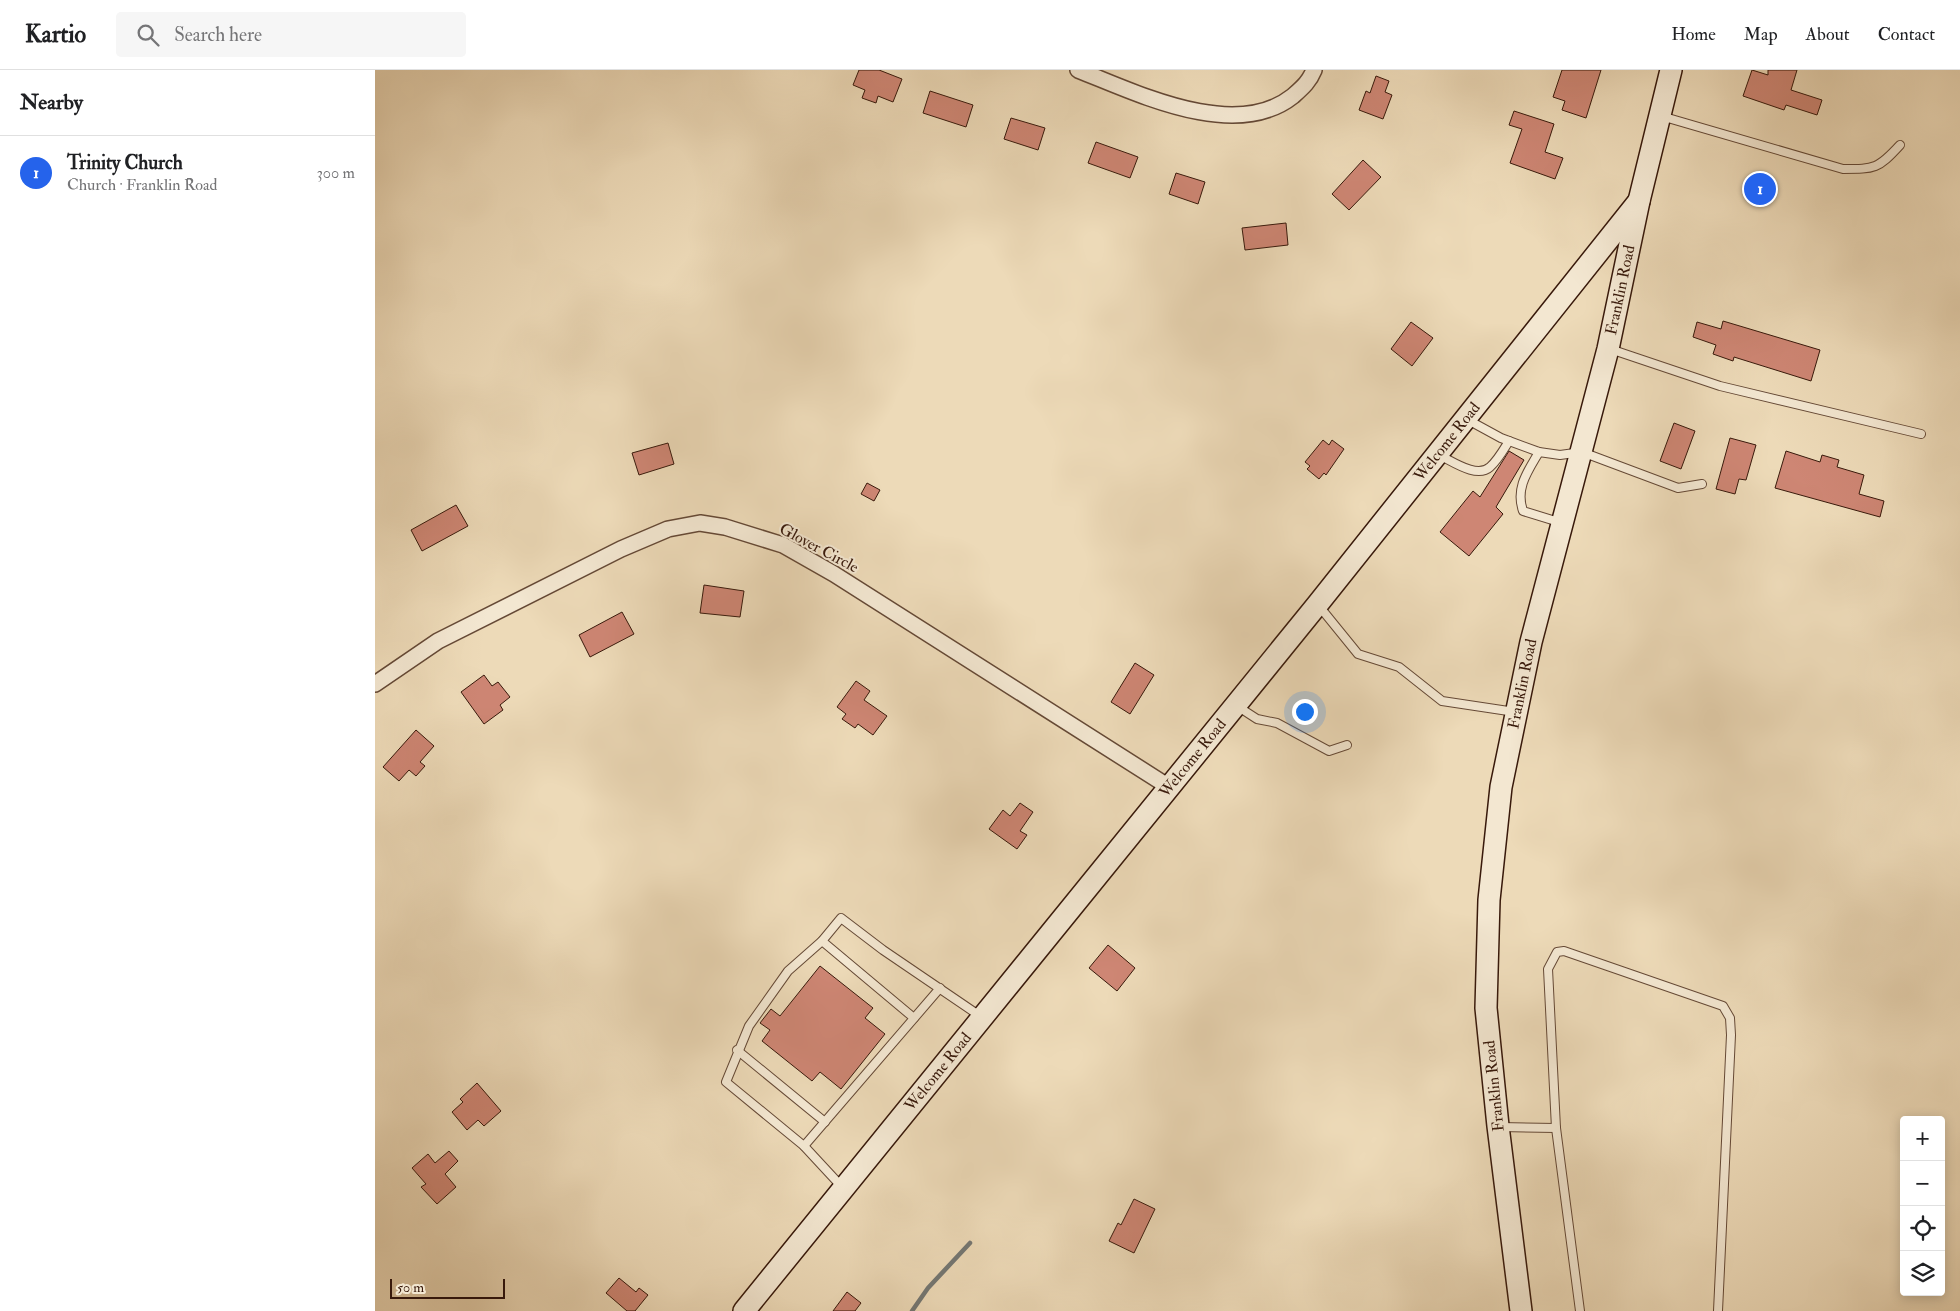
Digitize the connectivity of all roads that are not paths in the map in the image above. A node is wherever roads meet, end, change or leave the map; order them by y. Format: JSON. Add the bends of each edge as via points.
{"nodes":[{"id":1,"x":1078,"y":70,"type":"edge"},
{"id":2,"x":1314,"y":70,"type":"edge"},
{"id":3,"x":1671,"y":70,"type":"edge"},
{"id":4,"x":1661,"y":116,"type":"junction"},
{"id":5,"x":1900,"y":145,"type":"dead end"},
{"id":6,"x":1639,"y":201,"type":"junction"},
{"id":7,"x":1608,"y":349,"type":"junction"},
{"id":8,"x":1465,"y":419,"type":"junction"},
{"id":9,"x":1921,"y":434,"type":"dead end"},
{"id":10,"x":1509,"y":441,"type":"junction"},
{"id":11,"x":1539,"y":452,"type":"junction"},
{"id":12,"x":1582,"y":452,"type":"junction"},
{"id":13,"x":1437,"y":454,"type":"junction"},
{"id":14,"x":1702,"y":484,"type":"dead end"},
{"id":15,"x":1563,"y":523,"type":"junction"},
{"id":16,"x":1317,"y":605,"type":"junction"},
{"id":17,"x":375,"y":684,"type":"edge"},
{"id":18,"x":1236,"y":705,"type":"junction"},
{"id":19,"x":1516,"y":712,"type":"junction"},
{"id":20,"x":1347,"y":744,"type":"dead end"},
{"id":21,"x":1169,"y":788,"type":"junction"},
{"id":22,"x":821,"y":942,"type":"junction"},
{"id":23,"x":940,"y":988,"type":"junction"},
{"id":24,"x":982,"y":1017,"type":"junction"},
{"id":25,"x":914,"y":1018,"type":"junction"},
{"id":26,"x":737,"y":1050,"type":"junction"},
{"id":27,"x":825,"y":1122,"type":"junction"},
{"id":28,"x":1498,"y":1126,"type":"junction"},
{"id":29,"x":1556,"y":1128,"type":"junction"},
{"id":30,"x":804,"y":1146,"type":"junction"},
{"id":31,"x":842,"y":1187,"type":"junction"},
{"id":32,"x":744,"y":1311,"type":"edge"},
{"id":33,"x":1521,"y":1311,"type":"edge"},
{"id":34,"x":1580,"y":1311,"type":"edge"},
{"id":35,"x":1718,"y":1311,"type":"edge"}],
"edges":[{"from":1,"to":2,"type":"street","via":[[1157,101],[1211,114],[1249,113],[1281,105],[1309,82]]},
{"from":3,"to":4,"type":"street","name":"Franklin Road"},
{"from":4,"to":5,"type":"lane","via":[[1843,169],[1882,165]]},
{"from":4,"to":6,"type":"street","name":"Franklin Road"},
{"from":6,"to":7,"type":"street","name":"Franklin Road"},
{"from":6,"to":8,"type":"street","name":"Welcome Road"},
{"from":7,"to":9,"type":"lane","via":[[1720,386]]},
{"from":7,"to":12,"type":"street","name":"Franklin Road"},
{"from":8,"to":10,"type":"lane"},
{"from":8,"to":13,"type":"street","name":"Welcome Road"},
{"from":10,"to":11,"type":"lane"},
{"from":10,"to":13,"type":"lane","via":[[1490,468],[1481,471],[1471,470]]},
{"from":11,"to":12,"type":"lane","via":[[1560,455]]},
{"from":11,"to":15,"type":"lane","via":[[1524,478],[1519,500],[1523,510]]},
{"from":12,"to":14,"type":"lane","via":[[1678,488]]},
{"from":12,"to":15,"type":"street","name":"Franklin Road"},
{"from":13,"to":16,"type":"street","name":"Welcome Road"},
{"from":15,"to":19,"type":"street","name":"Franklin Road"},
{"from":16,"to":18,"type":"street","name":"Welcome Road"},
{"from":16,"to":19,"type":"lane","via":[[1358,654],[1399,667],[1442,701]]},
{"from":17,"to":21,"type":"street","name":"Glover Circle","via":[[437,641],[621,549],[668,529],[700,523],[783,545],[834,574]]},
{"from":18,"to":20,"type":"lane","via":[[1257,719],[1277,724],[1329,751]]},
{"from":18,"to":21,"type":"street","name":"Welcome Road"},
{"from":19,"to":28,"type":"street","name":"Franklin Road","via":[[1501,787],[1489,900],[1487,1008]]},
{"from":21,"to":24,"type":"street","name":"Welcome Road"},
{"from":22,"to":23,"type":"lane","via":[[841,918]]},
{"from":22,"to":25,"type":"lane"},
{"from":22,"to":26,"type":"lane","via":[[788,971],[749,1026]]},
{"from":23,"to":24,"type":"lane"},
{"from":23,"to":25,"type":"lane"},
{"from":24,"to":31,"type":"street","name":"Welcome Road"},
{"from":25,"to":27,"type":"lane"},
{"from":26,"to":27,"type":"lane"},
{"from":26,"to":30,"type":"lane","via":[[727,1082]]},
{"from":27,"to":30,"type":"lane"},
{"from":28,"to":29,"type":"lane"},
{"from":28,"to":33,"type":"street","name":"Franklin Road"},
{"from":29,"to":34,"type":"lane"},
{"from":29,"to":35,"type":"lane","via":[[1548,969],[1557,952],[1564,951],[1723,1006],[1729,1018],[1731,1035]]},
{"from":30,"to":31,"type":"lane"},
{"from":31,"to":32,"type":"street","name":"Welcome Road"}]}
